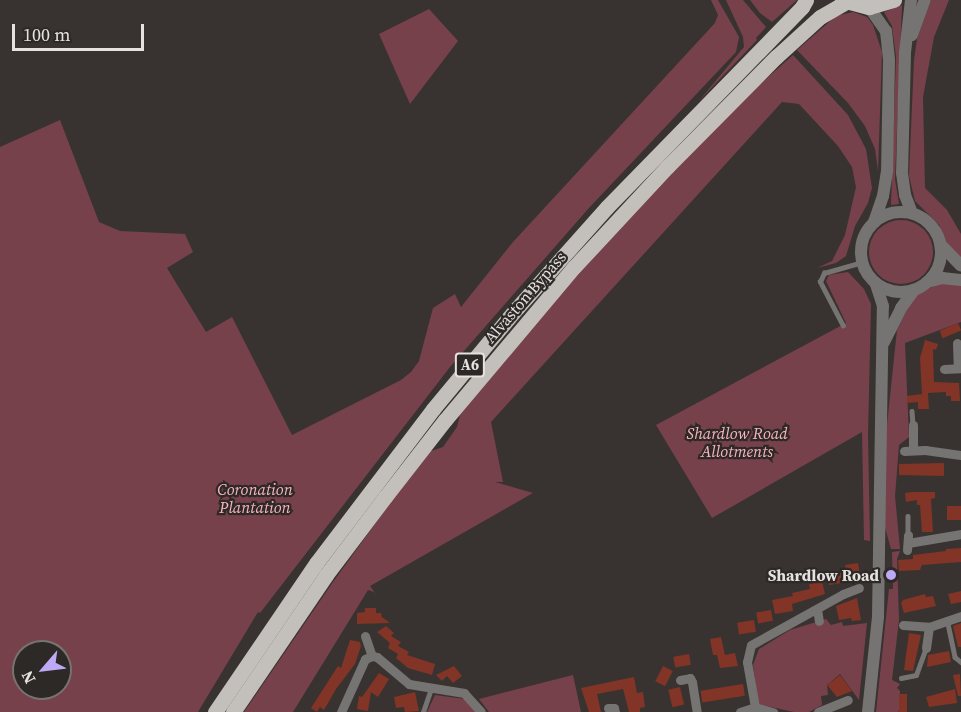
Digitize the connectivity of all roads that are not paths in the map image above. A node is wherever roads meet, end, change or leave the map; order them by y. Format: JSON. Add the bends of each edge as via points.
{"nodes":[{"id":1,"x":806,"y":0,"type":"edge"},
{"id":2,"x":894,"y":0,"type":"edge"},
{"id":3,"x":911,"y":0,"type":"edge"},
{"id":4,"x":925,"y":0,"type":"edge"},
{"id":5,"x":844,"y":1,"type":"edge"},
{"id":6,"x":869,"y":7,"type":"junction"},
{"id":7,"x":905,"y":53,"type":"junction"},
{"id":8,"x":912,"y":213,"type":"junction"},
{"id":9,"x":874,"y":223,"type":"junction"},
{"id":10,"x":940,"y":244,"type":"junction"},
{"id":11,"x":862,"y":262,"type":"junction"},
{"id":12,"x":961,"y":266,"type":"edge"},
{"id":13,"x":961,"y":280,"type":"edge"},
{"id":14,"x":926,"y":283,"type":"junction"},
{"id":15,"x":876,"y":284,"type":"junction"},
{"id":16,"x":914,"y":290,"type":"junction"},
{"id":17,"x":843,"y":326,"type":"dead end"},
{"id":18,"x":957,"y":343,"type":"dead end"},
{"id":19,"x":883,"y":346,"type":"junction"},
{"id":20,"x":959,"y":368,"type":"edge"},
{"id":21,"x":944,"y":369,"type":"dead end"},
{"id":22,"x":912,"y":411,"type":"dead end"},
{"id":23,"x":913,"y":425,"type":"joint"},
{"id":24,"x":961,"y":455,"type":"edge"},
{"id":25,"x":908,"y":516,"type":"dead end"},
{"id":26,"x":961,"y":534,"type":"edge"},
{"id":27,"x":908,"y":543,"type":"joint"},
{"id":28,"x":860,"y":588,"type":"dead end"},
{"id":29,"x":816,"y":609,"type":"junction"},
{"id":30,"x":961,"y":616,"type":"edge"},
{"id":31,"x":947,"y":619,"type":"junction"},
{"id":32,"x":819,"y":621,"type":"dead end"},
{"id":33,"x":903,"y":624,"type":"dead end"},
{"id":34,"x":929,"y":627,"type":"junction"},
{"id":35,"x":365,"y":636,"type":"dead end"},
{"id":36,"x":926,"y":648,"type":"joint"},
{"id":37,"x":372,"y":656,"type":"junction"},
{"id":38,"x":961,"y":662,"type":"edge"},
{"id":39,"x":901,"y":678,"type":"dead end"},
{"id":40,"x":680,"y":680,"type":"dead end"},
{"id":41,"x":431,"y":689,"type":"junction"},
{"id":42,"x":848,"y":700,"type":"dead end"},
{"id":43,"x":755,"y":706,"type":"junction"},
{"id":44,"x":215,"y":712,"type":"edge"},
{"id":45,"x":233,"y":712,"type":"edge"},
{"id":46,"x":341,"y":712,"type":"edge"},
{"id":47,"x":423,"y":712,"type":"edge"},
{"id":48,"x":481,"y":712,"type":"edge"},
{"id":49,"x":697,"y":712,"type":"edge"},
{"id":50,"x":740,"y":712,"type":"edge"},
{"id":51,"x":773,"y":712,"type":"edge"},
{"id":52,"x":819,"y":712,"type":"edge"},
{"id":53,"x":868,"y":712,"type":"edge"}],
"edges":[{"from":1,"to":44,"type":"highway","name":"Alvaston Bypass","number":"A6","via":[[607,207],[433,409],[317,562]]},
{"from":2,"to":6,"type":"highway"},
{"from":3,"to":7,"type":"street"},
{"from":4,"to":7,"type":"street"},
{"from":5,"to":6,"type":"highway"},
{"from":5,"to":45,"type":"highway","name":"Alvaston Bypass","number":"A6","via":[[776,57],[628,208],[508,343],[326,575]]},
{"from":6,"to":9,"type":"street","via":[[886,31],[889,52],[885,188]]},
{"from":7,"to":8,"type":"street","via":[[902,173]]},
{"from":8,"to":9,"type":"street","via":[[893,213]]},
{"from":8,"to":10,"type":"street","via":[[928,223]]},
{"from":9,"to":11,"type":"street","via":[[862,241]]},
{"from":10,"to":12,"type":"street"},
{"from":10,"to":14,"type":"street","via":[[938,266]]},
{"from":11,"to":15,"type":"street"},
{"from":11,"to":17,"type":"lane","via":[[824,273],[820,282]]},
{"from":13,"to":14,"type":"street","via":[[942,278]]},
{"from":14,"to":16,"type":"street"},
{"from":15,"to":16,"type":"street","via":[[887,290]]},
{"from":15,"to":19,"type":"street","via":[[883,306]]},
{"from":16,"to":19,"type":"street"},
{"from":18,"to":20,"type":"street"},
{"from":19,"to":53,"type":"street","via":[[878,617]]},
{"from":20,"to":21,"type":"street"},
{"from":22,"to":23,"type":"lane"},
{"from":23,"to":24,"type":"street","via":[[908,450]]},
{"from":25,"to":27,"type":"lane"},
{"from":26,"to":27,"type":"street"},
{"from":28,"to":29,"type":"street"},
{"from":29,"to":32,"type":"street"},
{"from":29,"to":43,"type":"street","via":[[751,645],[747,662]]},
{"from":30,"to":31,"type":"street"},
{"from":31,"to":34,"type":"street"},
{"from":31,"to":38,"type":"lane","via":[[955,657]]},
{"from":33,"to":34,"type":"street"},
{"from":34,"to":36,"type":"street"},
{"from":35,"to":37,"type":"street"},
{"from":36,"to":39,"type":"lane","via":[[916,675]]},
{"from":37,"to":41,"type":"street","via":[[409,684]]},
{"from":37,"to":46,"type":"street","via":[[365,659]]},
{"from":40,"to":49,"type":"street","via":[[690,678]]},
{"from":41,"to":47,"type":"lane"},
{"from":41,"to":48,"type":"street","via":[[464,693]]},
{"from":42,"to":52,"type":"street"},
{"from":43,"to":50,"type":"street"},
{"from":43,"to":51,"type":"street"}]}
